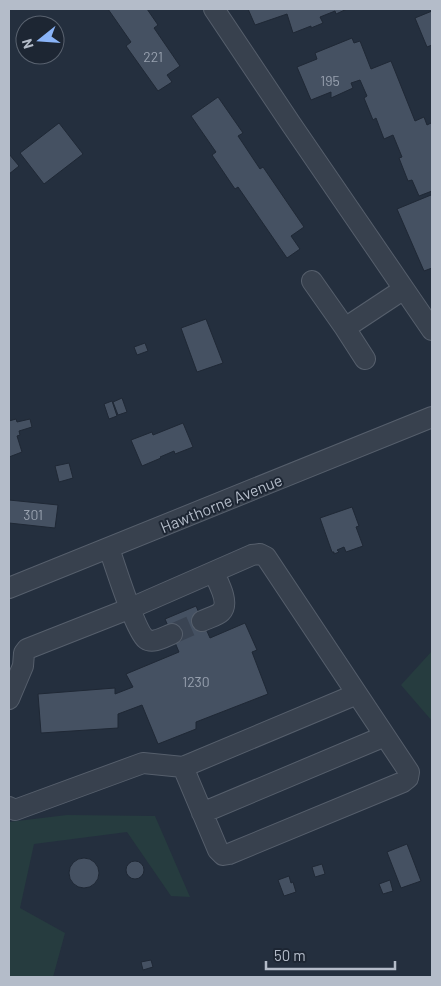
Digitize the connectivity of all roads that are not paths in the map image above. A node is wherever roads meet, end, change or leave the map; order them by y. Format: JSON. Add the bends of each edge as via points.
{"nodes":[{"id":1,"x":214,"y":9,"type":"edge"},
{"id":2,"x":312,"y":281,"type":"dead end"},
{"id":3,"x":404,"y":289,"type":"junction"},
{"id":4,"x":345,"y":328,"type":"junction"},
{"id":5,"x":432,"y":330,"type":"edge"},
{"id":6,"x":365,"y":359,"type":"dead end"},
{"id":7,"x":432,"y":417,"type":"edge"},
{"id":8,"x":108,"y":548,"type":"junction"},
{"id":9,"x":214,"y":573,"type":"junction"},
{"id":10,"x":9,"y":588,"type":"edge"},
{"id":11,"x":130,"y":608,"type":"junction"},
{"id":12,"x":202,"y":621,"type":"tunnel mouth"},
{"id":13,"x":172,"y":634,"type":"tunnel mouth"},
{"id":14,"x":357,"y":694,"type":"junction"},
{"id":15,"x":9,"y":699,"type":"edge"},
{"id":16,"x":385,"y":736,"type":"junction"},
{"id":17,"x":183,"y":767,"type":"junction"},
{"id":18,"x":9,"y":807,"type":"edge"},
{"id":19,"x":202,"y":813,"type":"junction"}],
"edges":[{"from":1,"to":3,"type":"street"},
{"from":2,"to":4,"type":"street"},
{"from":3,"to":4,"type":"street"},
{"from":3,"to":5,"type":"street"},
{"from":4,"to":6,"type":"street"},
{"from":7,"to":8,"type":"street","name":"Hawthorne Avenue"},
{"from":8,"to":10,"type":"street","name":"Hawthorne Avenue"},
{"from":8,"to":11,"type":"street"},
{"from":9,"to":11,"type":"street"},
{"from":9,"to":12,"type":"street","via":[[225,606],[221,613]]},
{"from":9,"to":14,"type":"street","via":[[252,555],[266,557]]},
{"from":11,"to":13,"type":"street","via":[[146,639],[154,641]]},
{"from":11,"to":15,"type":"street","via":[[27,649]]},
{"from":14,"to":16,"type":"street"},
{"from":14,"to":17,"type":"street"},
{"from":16,"to":19,"type":"street"},
{"from":16,"to":19,"type":"street","via":[[409,772],[404,782],[223,855]]},
{"from":17,"to":18,"type":"street","via":[[143,763],[15,810]]},
{"from":17,"to":19,"type":"street"}]}
